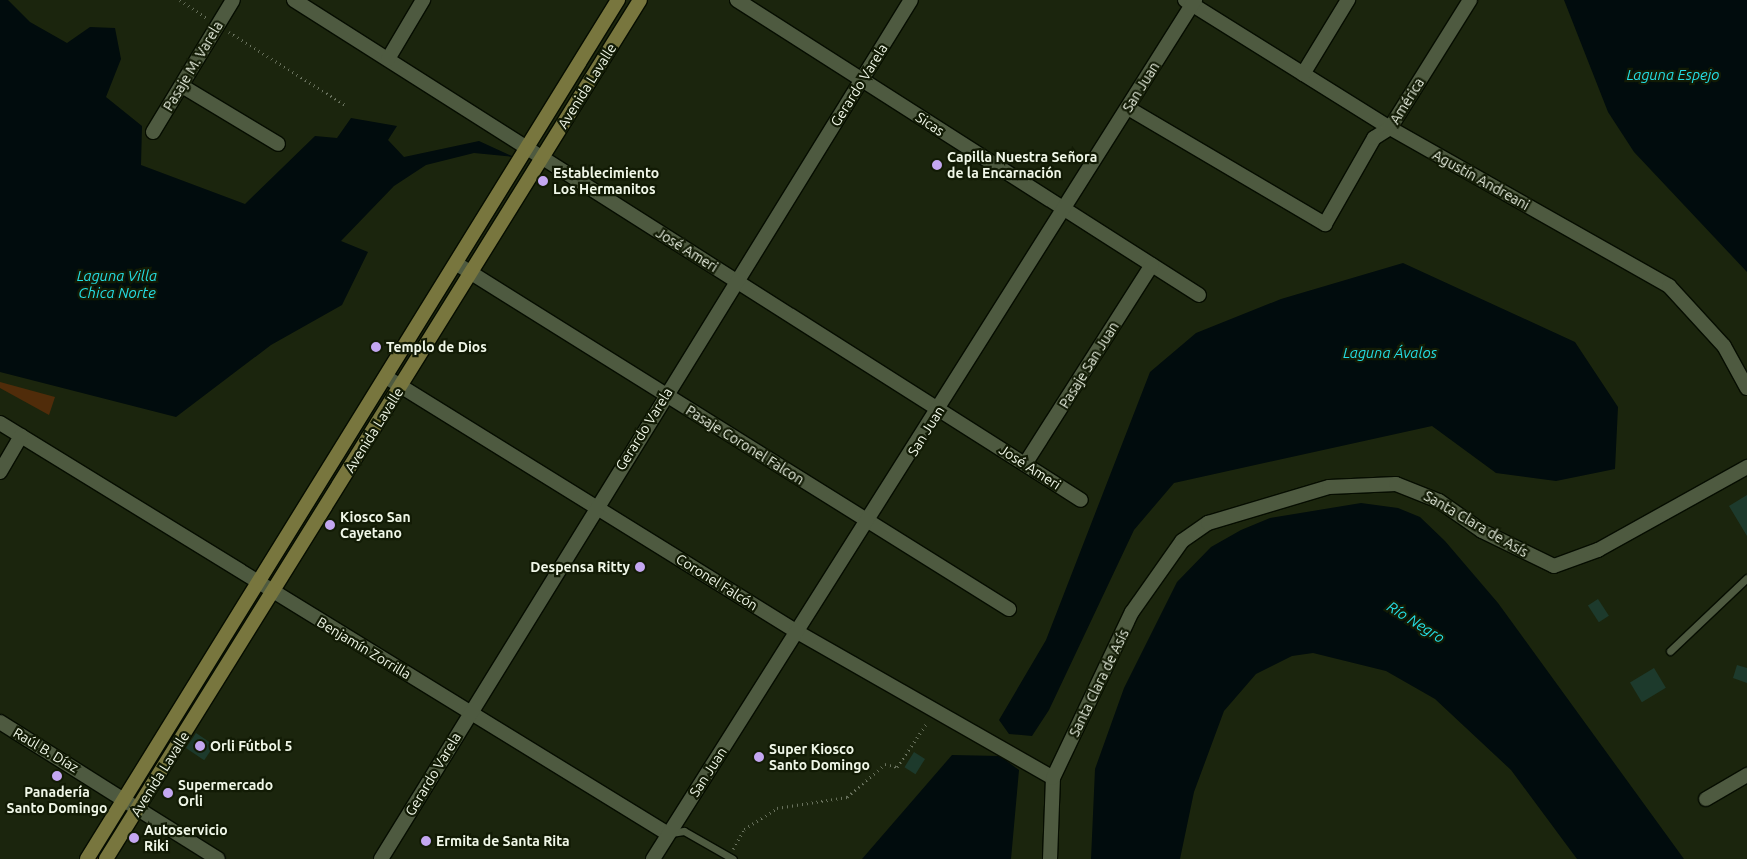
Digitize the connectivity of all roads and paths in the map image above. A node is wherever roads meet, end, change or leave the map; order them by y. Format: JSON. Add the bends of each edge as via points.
{"nodes":[{"id":1,"x":180,"y":0,"type":"edge"},
{"id":2,"x":233,"y":0,"type":"edge"},
{"id":3,"x":294,"y":0,"type":"edge"},
{"id":4,"x":423,"y":0,"type":"edge"},
{"id":5,"x":618,"y":0,"type":"edge"},
{"id":6,"x":640,"y":0,"type":"edge"},
{"id":7,"x":737,"y":0,"type":"edge"},
{"id":8,"x":911,"y":0,"type":"edge"},
{"id":9,"x":1348,"y":0,"type":"edge"},
{"id":10,"x":1470,"y":0,"type":"edge"},
{"id":11,"x":1191,"y":2,"type":"edge"},
{"id":12,"x":218,"y":25,"type":"junction"},
{"id":13,"x":388,"y":59,"type":"junction"},
{"id":14,"x":1303,"y":74,"type":"junction"},
{"id":15,"x":862,"y":80,"type":"junction"},
{"id":16,"x":182,"y":86,"type":"junction"},
{"id":17,"x":347,"y":106,"type":"dead end"},
{"id":18,"x":1128,"y":108,"type":"junction"},
{"id":19,"x":1390,"y":128,"type":"junction"},
{"id":20,"x":153,"y":132,"type":"dead end"},
{"id":21,"x":278,"y":144,"type":"dead end"},
{"id":22,"x":526,"y":148,"type":"junction"},
{"id":23,"x":542,"y":159,"type":"junction"},
{"id":24,"x":1064,"y":211,"type":"junction"},
{"id":25,"x":457,"y":264,"type":"junction"},
{"id":26,"x":1152,"y":265,"type":"junction"},
{"id":27,"x":470,"y":273,"type":"junction"},
{"id":28,"x":737,"y":281,"type":"junction"},
{"id":29,"x":1199,"y":295,"type":"dead end"},
{"id":30,"x":386,"y":377,"type":"junction"},
{"id":31,"x":401,"y":386,"type":"junction"},
{"id":32,"x":1747,"y":388,"type":"edge"},
{"id":33,"x":665,"y":395,"type":"junction"},
{"id":34,"x":941,"y":407,"type":"junction"},
{"id":35,"x":0,"y":423,"type":"edge"},
{"id":36,"x":22,"y":436,"type":"junction"},
{"id":37,"x":1025,"y":464,"type":"junction"},
{"id":38,"x":1747,"y":467,"type":"edge"},
{"id":39,"x":0,"y":472,"type":"edge"},
{"id":40,"x":1081,"y":500,"type":"dead end"},
{"id":41,"x":596,"y":508,"type":"junction"},
{"id":42,"x":867,"y":522,"type":"junction"},
{"id":43,"x":1747,"y":578,"type":"edge"},
{"id":44,"x":260,"y":580,"type":"junction"},
{"id":45,"x":272,"y":592,"type":"junction"},
{"id":46,"x":1009,"y":609,"type":"dead end"},
{"id":47,"x":799,"y":633,"type":"junction"},
{"id":48,"x":1670,"y":651,"type":"dead end"},
{"id":49,"x":470,"y":712,"type":"junction"},
{"id":50,"x":935,"y":712,"type":"junction"},
{"id":51,"x":0,"y":722,"type":"edge"},
{"id":52,"x":1747,"y":775,"type":"edge"},
{"id":53,"x":1053,"y":778,"type":"junction"},
{"id":54,"x":124,"y":798,"type":"junction"},
{"id":55,"x":1706,"y":798,"type":"dead end"},
{"id":56,"x":138,"y":809,"type":"junction"},
{"id":57,"x":668,"y":834,"type":"junction"},
{"id":58,"x":731,"y":858,"type":"edge"},
{"id":59,"x":87,"y":859,"type":"edge"},
{"id":60,"x":106,"y":859,"type":"edge"},
{"id":61,"x":218,"y":859,"type":"edge"},
{"id":62,"x":381,"y":859,"type":"edge"},
{"id":63,"x":653,"y":859,"type":"edge"},
{"id":64,"x":1050,"y":859,"type":"edge"}],
"edges":[{"from":1,"to":12,"type":"path"},
{"from":2,"to":12,"type":"street","name":"Pasaje M. Varela"},
{"from":3,"to":13,"type":"street","name":"José Ameri"},
{"from":4,"to":13,"type":"street"},
{"from":5,"to":22,"type":"main road","name":"Avenida Lavalle"},
{"from":6,"to":23,"type":"main road","name":"Avenida Lavalle"},
{"from":7,"to":15,"type":"street","name":"Sicas"},
{"from":8,"to":15,"type":"street","name":"Gerardo Varela"},
{"from":9,"to":14,"type":"street"},
{"from":10,"to":19,"type":"street","name":"América"},
{"from":11,"to":14,"type":"street","name":"Agustín Andreani"},
{"from":11,"to":18,"type":"street","name":"San Juan"},
{"from":12,"to":16,"type":"street","name":"Pasaje M. Varela"},
{"from":12,"to":17,"type":"path"},
{"from":13,"to":22,"type":"street","name":"José Ameri"},
{"from":14,"to":19,"type":"street","name":"Agustín Andreani"},
{"from":15,"to":24,"type":"street","name":"Sicas"},
{"from":15,"to":28,"type":"street","name":"Gerardo Varela"},
{"from":16,"to":20,"type":"street","name":"Pasaje M. Varela"},
{"from":16,"to":21,"type":"street"},
{"from":18,"to":19,"type":"street","name":"América","via":[[1325,224],[1374,138]]},
{"from":18,"to":24,"type":"street","name":"San Juan"},
{"from":19,"to":32,"type":"street","name":"Agustín Andreani","via":[[1670,286],[1724,346]]},
{"from":22,"to":23,"type":"street","name":"José Ameri"},
{"from":22,"to":25,"type":"main road","name":"Avenida Lavalle"},
{"from":23,"to":27,"type":"main road","name":"Avenida Lavalle"},
{"from":23,"to":28,"type":"street","name":"José Ameri"},
{"from":24,"to":26,"type":"street","name":"Sicas"},
{"from":24,"to":34,"type":"street","name":"San Juan"},
{"from":25,"to":27,"type":"street","name":"Pasaje Coronel Falcon"},
{"from":25,"to":30,"type":"main road","name":"Avenida Lavalle"},
{"from":26,"to":29,"type":"street","name":"Sicas"},
{"from":26,"to":37,"type":"street","name":"Pasaje San Juan"},
{"from":27,"to":31,"type":"main road","name":"Avenida Lavalle"},
{"from":27,"to":33,"type":"street","name":"Pasaje Coronel Falcon"},
{"from":28,"to":33,"type":"street","name":"Gerardo Varela"},
{"from":28,"to":34,"type":"street","name":"José Ameri"},
{"from":30,"to":31,"type":"street","name":"Coronel Falcón"},
{"from":30,"to":44,"type":"main road","name":"Avenida Lavalle"},
{"from":31,"to":41,"type":"street","name":"Coronel Falcón"},
{"from":31,"to":45,"type":"main road","name":"Avenida Lavalle"},
{"from":33,"to":41,"type":"street","name":"Gerardo Varela"},
{"from":33,"to":42,"type":"street","name":"Pasaje Coronel Falcon"},
{"from":34,"to":37,"type":"street","name":"José Ameri"},
{"from":34,"to":42,"type":"street","name":"San Juan"},
{"from":35,"to":36,"type":"street","name":"Benjamín Zorrilla"},
{"from":36,"to":39,"type":"street"},
{"from":36,"to":44,"type":"street","name":"Benjamín Zorrilla"},
{"from":37,"to":40,"type":"street","name":"José Ameri"},
{"from":38,"to":53,"type":"street","name":"Santa Clara de Asís","via":[[1598,550],[1554,566],[1490,535],[1440,500],[1396,484],[1329,487],[1208,523],[1182,541],[1132,612]]},
{"from":41,"to":47,"type":"street","name":"Coronel Falcón"},
{"from":41,"to":49,"type":"street","name":"Gerardo Varela"},
{"from":42,"to":46,"type":"street","name":"Pasaje Coronel Falcon"},
{"from":42,"to":47,"type":"street","name":"San Juan"},
{"from":43,"to":48,"type":"lane"},
{"from":44,"to":45,"type":"street","name":"Benjamín Zorrilla"},
{"from":44,"to":54,"type":"main road","name":"Avenida Lavalle"},
{"from":45,"to":49,"type":"street","name":"Benjamín Zorrilla"},
{"from":45,"to":56,"type":"main road","name":"Avenida Lavalle"},
{"from":47,"to":50,"type":"street","name":"Coronel Falcón"},
{"from":47,"to":57,"type":"street","name":"San Juan"},
{"from":49,"to":57,"type":"street","name":"Benjamín Zorrilla"},
{"from":49,"to":62,"type":"street","name":"Gerardo Varela"},
{"from":50,"to":53,"type":"street","name":"Coronel Falcón"},
{"from":50,"to":58,"type":"path","via":[[896,767],[885,764],[847,797],[777,808],[744,829]]},
{"from":51,"to":54,"type":"street","name":"Raúl B. Díaz"},
{"from":52,"to":55,"type":"street"},
{"from":53,"to":64,"type":"street","name":"Santa Clara de Asís"},
{"from":54,"to":56,"type":"street","name":"Raúl B. Díaz"},
{"from":54,"to":59,"type":"main road","name":"Avenida Lavalle"},
{"from":56,"to":60,"type":"main road","name":"Avenida Lavalle"},
{"from":56,"to":61,"type":"street","name":"Raúl B. Díaz"},
{"from":57,"to":58,"type":"lane","name":"Benjamín Zorrilla","via":[[684,832]]},
{"from":57,"to":63,"type":"street","name":"San Juan"}]}
